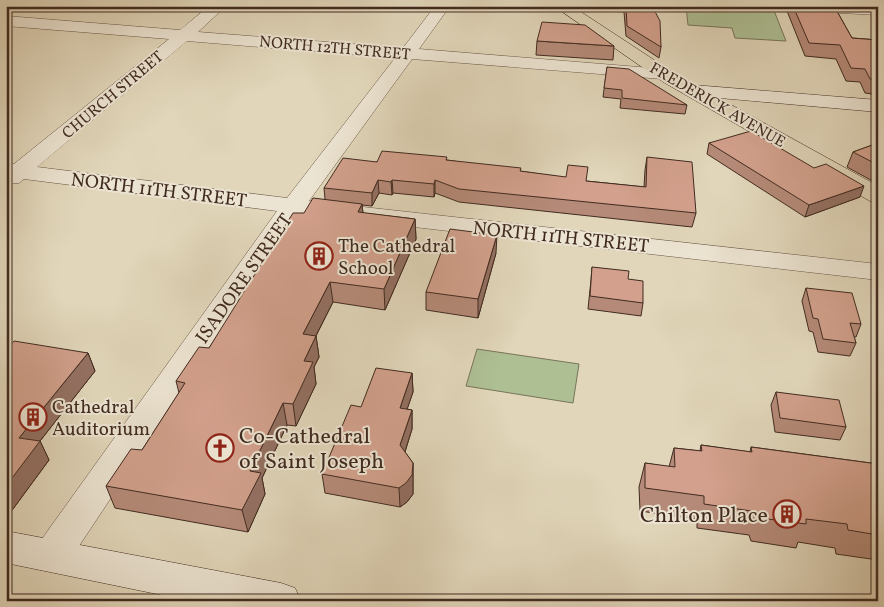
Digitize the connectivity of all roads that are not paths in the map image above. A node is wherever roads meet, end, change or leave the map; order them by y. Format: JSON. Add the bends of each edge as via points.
{"nodes":[{"id":1,"x":13,"y":6,"type":"edge"},
{"id":2,"x":218,"y":6,"type":"edge"},
{"id":3,"x":443,"y":6,"type":"edge"},
{"id":4,"x":561,"y":6,"type":"edge"},
{"id":5,"x":805,"y":6,"type":"edge"},
{"id":6,"x":811,"y":6,"type":"edge"},
{"id":7,"x":875,"y":6,"type":"edge"},
{"id":8,"x":6,"y":10,"type":"edge"},
{"id":9,"x":878,"y":10,"type":"edge"},
{"id":10,"x":6,"y":20,"type":"edge"},
{"id":11,"x":878,"y":24,"type":"edge"},
{"id":12,"x":184,"y":35,"type":"junction"},
{"id":13,"x":408,"y":54,"type":"junction"},
{"id":14,"x":663,"y":74,"type":"junction"},
{"id":15,"x":693,"y":91,"type":"junction"},
{"id":16,"x":878,"y":106,"type":"edge"},
{"id":17,"x":10,"y":175,"type":"edge"},
{"id":18,"x":878,"y":196,"type":"edge"},
{"id":19,"x":293,"y":206,"type":"junction"},
{"id":20,"x":878,"y":272,"type":"edge"},
{"id":21,"x":6,"y":547,"type":"edge"},
{"id":22,"x":52,"y":555,"type":"junction"},
{"id":23,"x":281,"y":601,"type":"edge"}],
"edges":[{"from":1,"to":8,"type":"street"},
{"from":2,"to":12,"type":"street","name":"CHURCH STREET"},
{"from":3,"to":13,"type":"street","name":"ISADORE STREET"},
{"from":4,"to":14,"type":"main road","name":"FREDERICK AVENUE"},
{"from":5,"to":6,"type":"street"},
{"from":6,"to":9,"type":"street"},
{"from":6,"to":11,"type":"street"},
{"from":7,"to":9,"type":"street"},
{"from":10,"to":12,"type":"street","name":"NORTH 12TH STREET"},
{"from":12,"to":13,"type":"street","name":"NORTH 12TH STREET"},
{"from":12,"to":17,"type":"street","name":"CHURCH STREET"},
{"from":13,"to":14,"type":"street","name":"NORTH 12TH STREET"},
{"from":13,"to":19,"type":"street","name":"ISADORE STREET"},
{"from":14,"to":15,"type":"main road","name":"FREDERICK AVENUE"},
{"from":15,"to":16,"type":"street"},
{"from":15,"to":18,"type":"main road","name":"FREDERICK AVENUE"},
{"from":17,"to":19,"type":"street","name":"NORTH 11TH STREET"},
{"from":19,"to":20,"type":"street","name":"NORTH 11TH STREET"},
{"from":19,"to":22,"type":"street","name":"ISADORE STREET"},
{"from":21,"to":22,"type":"street"},
{"from":22,"to":23,"type":"street"}]}
